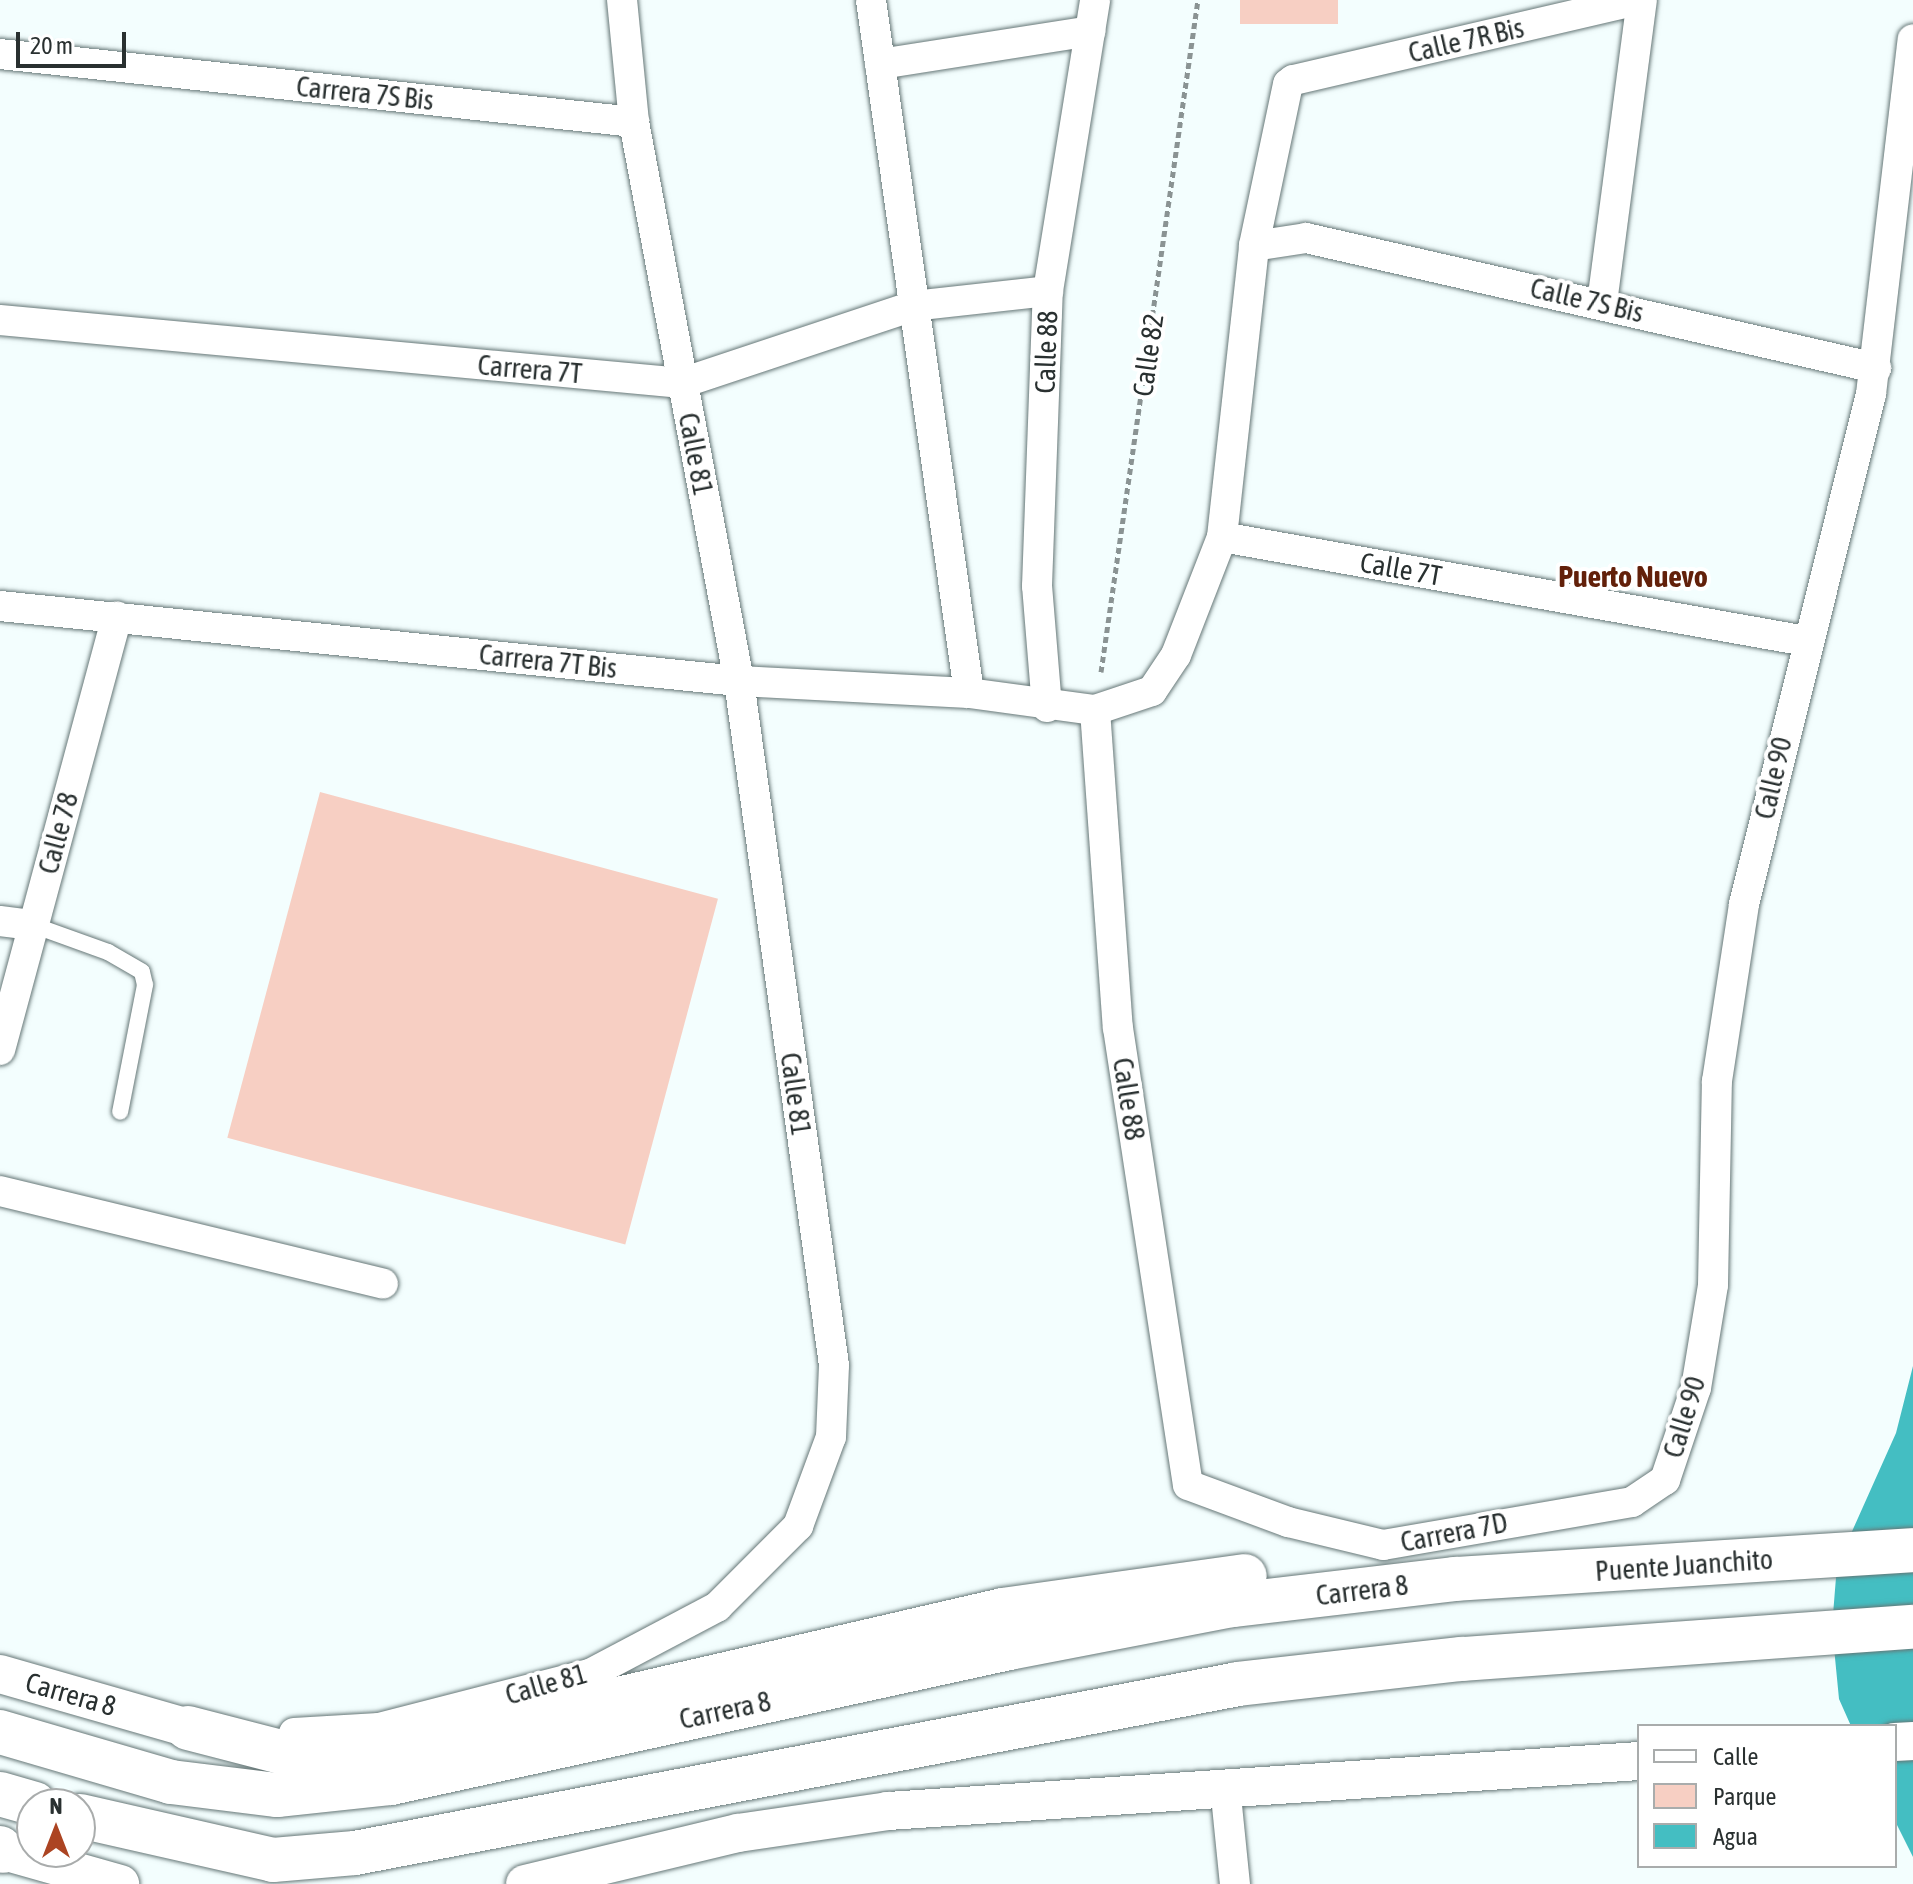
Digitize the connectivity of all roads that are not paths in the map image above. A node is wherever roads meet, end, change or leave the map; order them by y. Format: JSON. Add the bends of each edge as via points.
{"nodes":[{"id":1,"x":622,"y":0,"type":"edge"},
{"id":2,"x":871,"y":0,"type":"edge"},
{"id":3,"x":1095,"y":0,"type":"edge"},
{"id":4,"x":1640,"y":0,"type":"edge"},
{"id":5,"x":1090,"y":31,"type":"junction"},
{"id":6,"x":1913,"y":39,"type":"edge"},
{"id":7,"x":0,"y":54,"type":"edge"},
{"id":8,"x":880,"y":64,"type":"junction"},
{"id":9,"x":634,"y":122,"type":"junction"},
{"id":10,"x":1254,"y":246,"type":"junction"},
{"id":11,"x":1048,"y":291,"type":"junction"},
{"id":12,"x":1602,"y":303,"type":"junction"},
{"id":13,"x":913,"y":306,"type":"junction"},
{"id":14,"x":0,"y":320,"type":"edge"},
{"id":15,"x":1876,"y":368,"type":"junction"},
{"id":16,"x":682,"y":383,"type":"junction"},
{"id":17,"x":1222,"y":537,"type":"junction"},
{"id":18,"x":0,"y":606,"type":"edge"},
{"id":19,"x":117,"y":616,"type":"junction"},
{"id":20,"x":1806,"y":641,"type":"junction"},
{"id":21,"x":739,"y":681,"type":"junction"},
{"id":22,"x":969,"y":693,"type":"junction"},
{"id":23,"x":1047,"y":707,"type":"junction"},
{"id":24,"x":1095,"y":710,"type":"junction"},
{"id":25,"x":0,"y":921,"type":"edge"},
{"id":26,"x":33,"y":925,"type":"junction"},
{"id":27,"x":0,"y":1050,"type":"edge"},
{"id":28,"x":120,"y":1112,"type":"dead end"},
{"id":29,"x":0,"y":1191,"type":"edge"},
{"id":30,"x":383,"y":1284,"type":"dead end"},
{"id":31,"x":1188,"y":1485,"type":"joint"},
{"id":32,"x":1632,"y":1502,"type":"joint"},
{"id":33,"x":1913,"y":1550,"type":"edge"},
{"id":34,"x":1455,"y":1579,"type":"junction"},
{"id":35,"x":1913,"y":1627,"type":"edge"},
{"id":36,"x":0,"y":1674,"type":"edge"},
{"id":37,"x":188,"y":1728,"type":"junction"},
{"id":38,"x":0,"y":1732,"type":"edge"},
{"id":39,"x":1637,"y":1761,"type":"edge"},
{"id":40,"x":1225,"y":1786,"type":"junction"},
{"id":41,"x":96,"y":1820,"type":"edge"},
{"id":42,"x":1,"y":1850,"type":"edge"},
{"id":43,"x":120,"y":1884,"type":"edge"},
{"id":44,"x":525,"y":1884,"type":"edge"},
{"id":45,"x":1235,"y":1884,"type":"edge"}],
"edges":[{"from":1,"to":9,"type":"street","name":"Calle 81"},
{"from":2,"to":8,"type":"street"},
{"from":3,"to":5,"type":"street","name":"Calle 88"},
{"from":4,"to":10,"type":"street","name":"Calle 7R Bis","via":[[1293,80]]},
{"from":4,"to":12,"type":"street"},
{"from":5,"to":8,"type":"street"},
{"from":5,"to":11,"type":"street","name":"Calle 88"},
{"from":6,"to":15,"type":"street","name":"Calle 90"},
{"from":7,"to":9,"type":"street","name":"Carrera 7S Bis"},
{"from":8,"to":13,"type":"street"},
{"from":9,"to":16,"type":"street","name":"Calle 81"},
{"from":10,"to":12,"type":"street","name":"Calle 7S Bis","via":[[1297,237]]},
{"from":10,"to":17,"type":"street"},
{"from":11,"to":13,"type":"street","name":"Carrera 7T"},
{"from":11,"to":23,"type":"street","name":"Calle 88","via":[[1037,586]]},
{"from":12,"to":15,"type":"street","name":"Calle 7S Bis"},
{"from":13,"to":16,"type":"street","name":"Carrera 7T"},
{"from":13,"to":22,"type":"street"},
{"from":14,"to":16,"type":"street","name":"Carrera 7T"},
{"from":15,"to":20,"type":"street","name":"Calle 90"},
{"from":16,"to":21,"type":"street","name":"Calle 81"},
{"from":17,"to":20,"type":"street","name":"Calle 7T"},
{"from":17,"to":24,"type":"street","via":[[1176,655],[1152,691]]},
{"from":18,"to":19,"type":"street","name":"Carrera 7T Bis"},
{"from":19,"to":21,"type":"street","name":"Carrera 7T Bis"},
{"from":19,"to":26,"type":"street","name":"Calle 78"},
{"from":20,"to":32,"type":"street","name":"Calle 90","via":[[1744,904],[1717,1081],[1713,1285],[1696,1388],[1665,1480]]},
{"from":21,"to":22,"type":"street","name":"Carrera 7T Bis"},
{"from":21,"to":37,"type":"street","name":"Calle 81","via":[[834,1365],[831,1437],[798,1526],[717,1607],[590,1674],[379,1728],[282,1733]]},
{"from":22,"to":23,"type":"street","name":"Carrera 7T Bis"},
{"from":23,"to":24,"type":"street","name":"Carrera 7T Bis"},
{"from":24,"to":31,"type":"street","name":"Calle 88","via":[[1118,1028]]},
{"from":25,"to":26,"type":"street"},
{"from":26,"to":27,"type":"street","name":"Calle 78"},
{"from":26,"to":28,"type":"lane","via":[[108,952],[142,972],[145,985]]},
{"from":29,"to":30,"type":"street"},
{"from":31,"to":32,"type":"street","name":"Carrera 7D","via":[[1288,1522],[1383,1545]]},
{"from":33,"to":34,"type":"main road","name":"Puente Juanchito"},
{"from":34,"to":37,"type":"main road","via":[[1231,1576],[1003,1610],[385,1753],[281,1752]]},
{"from":34,"to":38,"type":"main road","name":"Carrera 8","via":[[1233,1605],[362,1786],[277,1795],[171,1782]]},
{"from":35,"to":41,"type":"main road","via":[[1462,1659],[1238,1684],[355,1853],[273,1860]]},
{"from":36,"to":37,"type":"street","name":"Carrera 8"},
{"from":39,"to":40,"type":"street"},
{"from":40,"to":44,"type":"street","via":[[873,1813],[738,1833]]},
{"from":40,"to":45,"type":"street"},
{"from":42,"to":43,"type":"street"}]}
